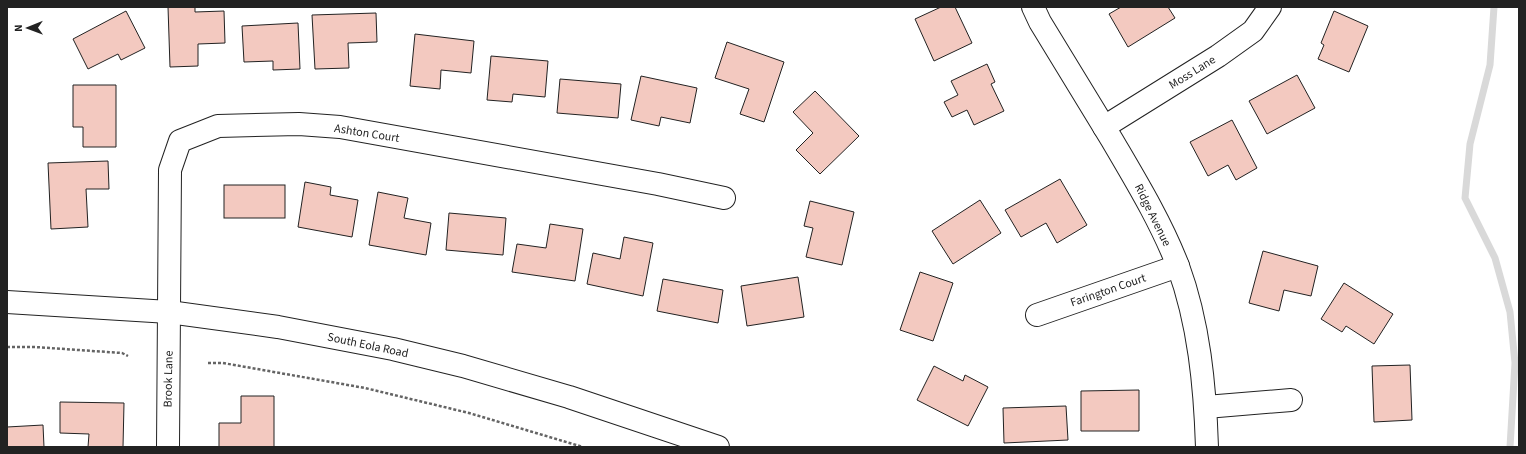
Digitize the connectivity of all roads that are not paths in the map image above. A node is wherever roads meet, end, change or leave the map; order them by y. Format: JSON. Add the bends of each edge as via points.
{"nodes":[{"id":1,"x":1033,"y":7,"type":"edge"},
{"id":2,"x":1270,"y":7,"type":"edge"},
{"id":3,"x":1104,"y":127,"type":"junction"},
{"id":4,"x":724,"y":198,"type":"dead end"},
{"id":5,"x":1178,"y":266,"type":"junction"},
{"id":6,"x":7,"y":302,"type":"edge"},
{"id":7,"x":169,"y":312,"type":"junction"},
{"id":8,"x":1037,"y":315,"type":"dead end"},
{"id":9,"x":1291,"y":400,"type":"dead end"},
{"id":10,"x":1206,"y":407,"type":"junction"},
{"id":11,"x":168,"y":447,"type":"edge"},
{"id":12,"x":718,"y":447,"type":"edge"},
{"id":13,"x":1207,"y":447,"type":"edge"}],
"edges":[{"from":1,"to":3,"type":"street","name":"Ridge Avenue"},
{"from":2,"to":3,"type":"street","name":"Moss Lane","via":[[1254,31]]},
{"from":3,"to":5,"type":"street","name":"Ridge Avenue","via":[[1154,214]]},
{"from":4,"to":7,"type":"street","name":"Ashton Court","via":[[340,127],[300,124],[218,126],[180,141],[170,170]]},
{"from":5,"to":8,"type":"street","name":"Farington Court"},
{"from":5,"to":10,"type":"street","name":"Ridge Avenue","via":[[1193,316]]},
{"from":6,"to":7,"type":"street","name":"South Eola Road"},
{"from":7,"to":11,"type":"street","name":"Brook Lane"},
{"from":7,"to":12,"type":"street","name":"South Eola Road","via":[[278,327],[393,349],[569,397]]},
{"from":9,"to":10,"type":"street"},
{"from":10,"to":13,"type":"street","name":"Ridge Avenue"}]}
